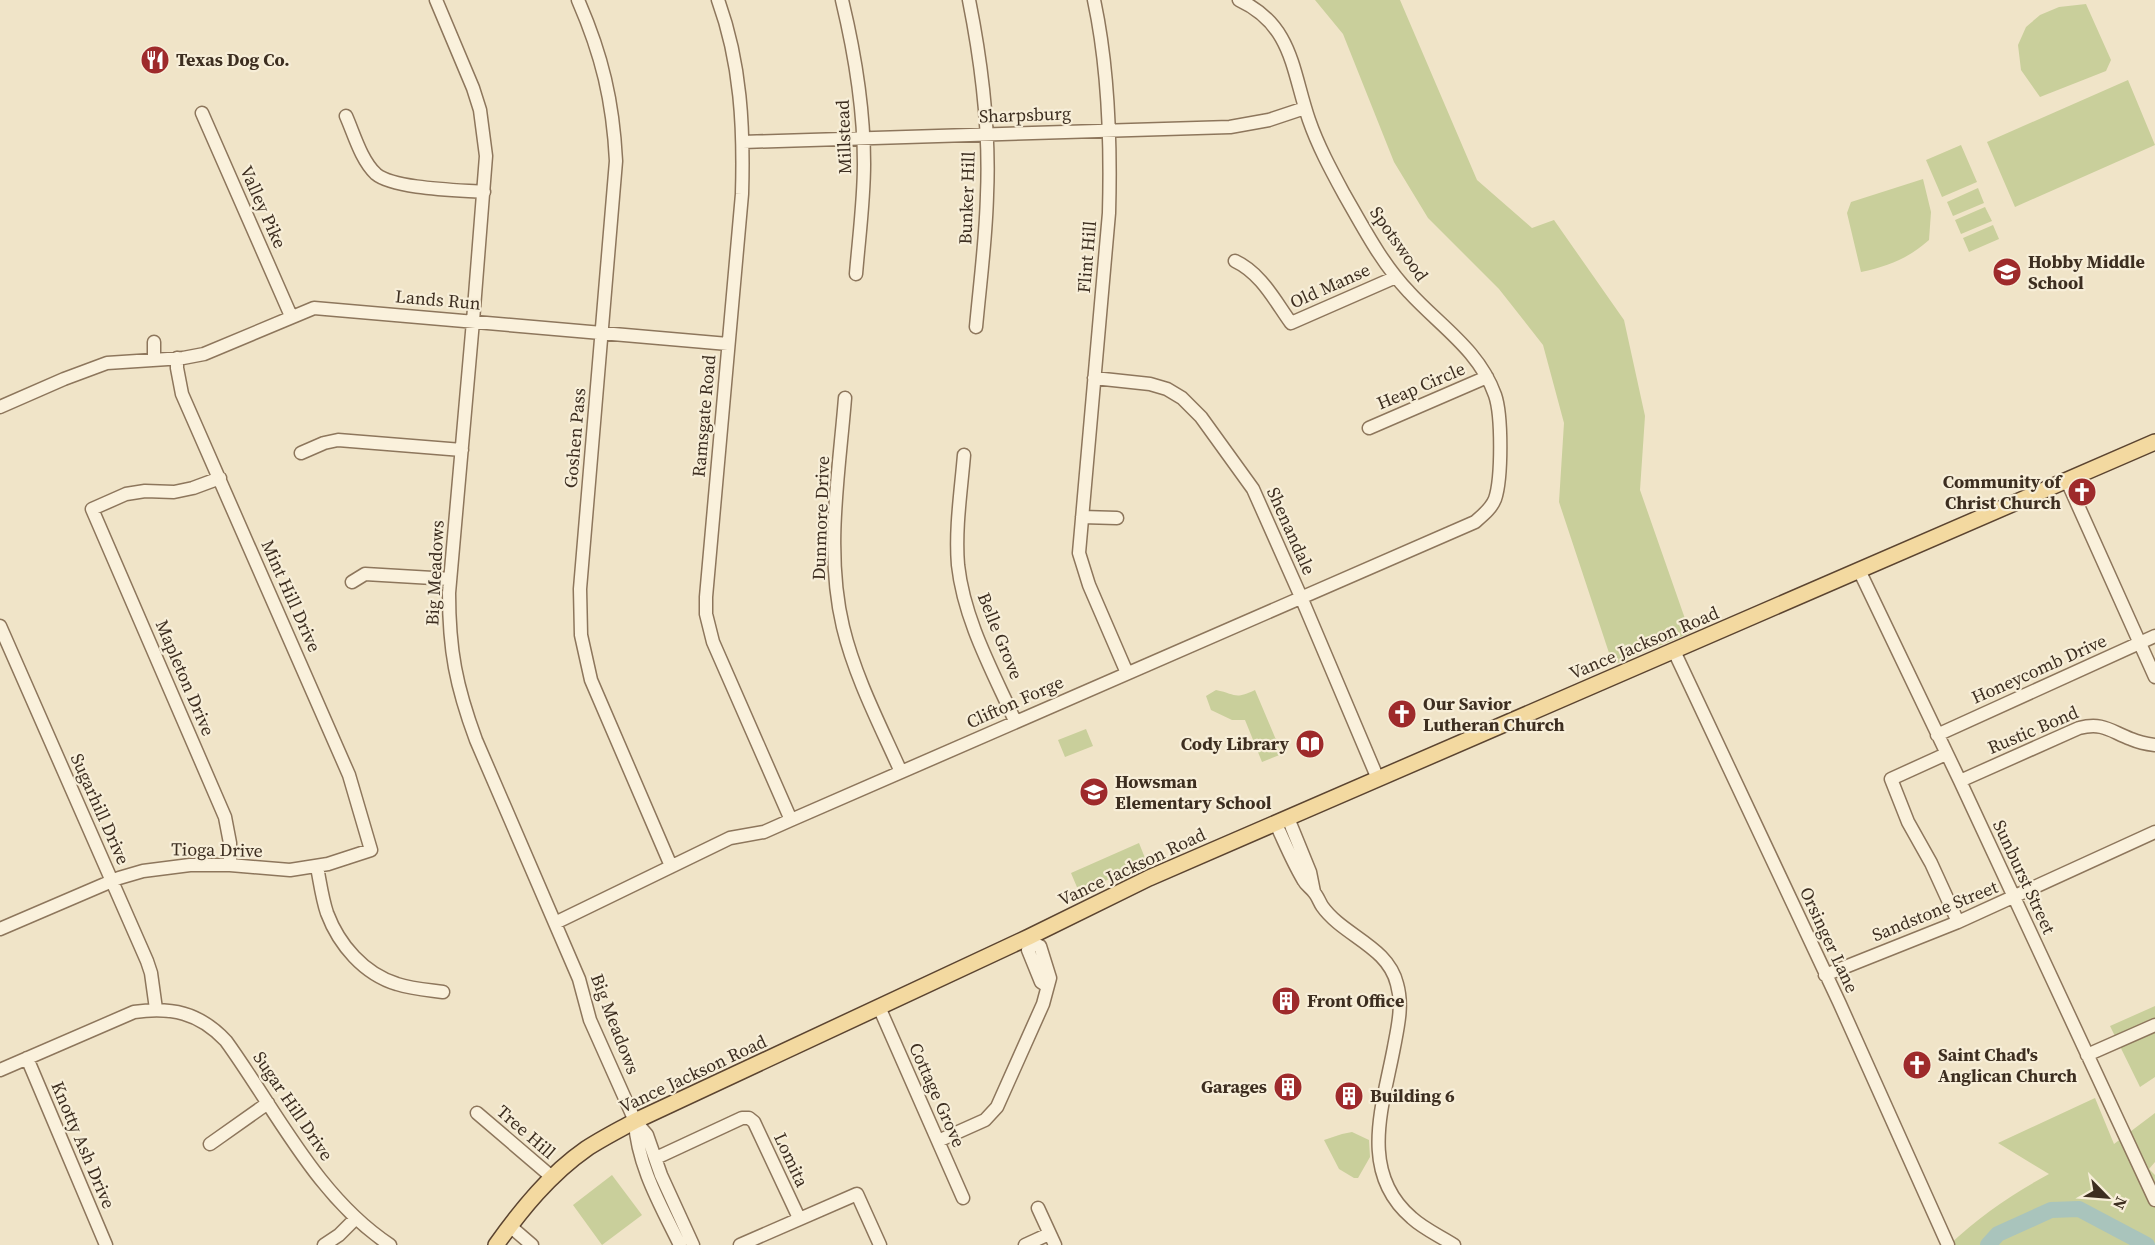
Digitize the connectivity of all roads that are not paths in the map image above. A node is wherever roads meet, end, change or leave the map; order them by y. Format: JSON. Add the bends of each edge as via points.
{"nodes":[{"id":1,"x":436,"y":0,"type":"edge"},
{"id":2,"x":578,"y":0,"type":"edge"},
{"id":3,"x":718,"y":0,"type":"edge"},
{"id":4,"x":842,"y":0,"type":"edge"},
{"id":5,"x":969,"y":0,"type":"edge"},
{"id":6,"x":1094,"y":0,"type":"edge"},
{"id":7,"x":1239,"y":0,"type":"edge"},
{"id":8,"x":1305,"y":108,"type":"junction"},
{"id":9,"x":202,"y":113,"type":"dead end"},
{"id":10,"x":346,"y":116,"type":"dead end"},
{"id":11,"x":1109,"y":130,"type":"junction"},
{"id":12,"x":987,"y":134,"type":"junction"},
{"id":13,"x":863,"y":139,"type":"junction"},
{"id":14,"x":743,"y":142,"type":"junction"},
{"id":15,"x":484,"y":192,"type":"junction"},
{"id":16,"x":1235,"y":261,"type":"dead end"},
{"id":17,"x":856,"y":274,"type":"dead end"},
{"id":18,"x":1396,"y":277,"type":"junction"},
{"id":19,"x":291,"y":316,"type":"junction"},
{"id":20,"x":473,"y":321,"type":"junction"},
{"id":21,"x":976,"y":327,"type":"dead end"},
{"id":22,"x":602,"y":333,"type":"junction"},
{"id":23,"x":154,"y":342,"type":"dead end"},
{"id":24,"x":728,"y":344,"type":"junction"},
{"id":25,"x":177,"y":358,"type":"junction"},
{"id":26,"x":154,"y":359,"type":"junction"},
{"id":27,"x":1487,"y":377,"type":"junction"},
{"id":28,"x":1094,"y":378,"type":"junction"},
{"id":29,"x":845,"y":398,"type":"dead end"},
{"id":30,"x":0,"y":407,"type":"edge"},
{"id":31,"x":1369,"y":428,"type":"dead end"},
{"id":32,"x":2155,"y":442,"type":"edge"},
{"id":33,"x":462,"y":450,"type":"junction"},
{"id":34,"x":301,"y":453,"type":"dead end"},
{"id":35,"x":964,"y":454,"type":"dead end"},
{"id":36,"x":220,"y":478,"type":"junction"},
{"id":37,"x":2067,"y":481,"type":"junction"},
{"id":38,"x":1488,"y":511,"type":"joint"},
{"id":39,"x":1082,"y":517,"type":"junction"},
{"id":40,"x":1117,"y":518,"type":"dead end"},
{"id":41,"x":1859,"y":570,"type":"junction"},
{"id":42,"x":450,"y":579,"type":"junction"},
{"id":43,"x":352,"y":582,"type":"dead end"},
{"id":44,"x":1301,"y":597,"type":"junction"},
{"id":45,"x":0,"y":626,"type":"edge"},
{"id":46,"x":2155,"y":636,"type":"edge"},
{"id":47,"x":2141,"y":643,"type":"junction"},
{"id":48,"x":1674,"y":651,"type":"junction"},
{"id":49,"x":1127,"y":673,"type":"junction"},
{"id":50,"x":2155,"y":677,"type":"edge"},
{"id":51,"x":1015,"y":721,"type":"junction"},
{"id":52,"x":1937,"y":735,"type":"junction"},
{"id":53,"x":2155,"y":745,"type":"edge"},
{"id":54,"x":1946,"y":754,"type":"junction"},
{"id":55,"x":901,"y":772,"type":"junction"},
{"id":56,"x":1378,"y":779,"type":"junction"},
{"id":57,"x":1960,"y":781,"type":"junction"},
{"id":58,"x":791,"y":820,"type":"junction"},
{"id":59,"x":1282,"y":821,"type":"junction"},
{"id":60,"x":2155,"y":832,"type":"edge"},
{"id":61,"x":371,"y":850,"type":"joint"},
{"id":62,"x":230,"y":865,"type":"junction"},
{"id":63,"x":671,"y":866,"type":"junction"},
{"id":64,"x":317,"y":867,"type":"junction"},
{"id":65,"x":112,"y":881,"type":"junction"},
{"id":66,"x":2014,"y":898,"type":"junction"},
{"id":67,"x":1958,"y":922,"type":"junction"},
{"id":68,"x":555,"y":923,"type":"junction"},
{"id":69,"x":0,"y":929,"type":"edge"},
{"id":70,"x":1030,"y":943,"type":"junction"},
{"id":71,"x":1825,"y":975,"type":"junction"},
{"id":72,"x":1047,"y":986,"type":"junction"},
{"id":73,"x":443,"y":992,"type":"dead end"},
{"id":74,"x":879,"y":1007,"type":"junction"},
{"id":75,"x":156,"y":1009,"type":"junction"},
{"id":76,"x":2155,"y":1025,"type":"edge"},
{"id":77,"x":2087,"y":1055,"type":"junction"},
{"id":78,"x":27,"y":1058,"type":"junction"},
{"id":79,"x":0,"y":1070,"type":"edge"},
{"id":80,"x":268,"y":1103,"type":"junction"},
{"id":81,"x":477,"y":1113,"type":"dead end"},
{"id":82,"x":635,"y":1121,"type":"junction"},
{"id":83,"x":938,"y":1142,"type":"junction"},
{"id":84,"x":210,"y":1144,"type":"dead end"},
{"id":85,"x":656,"y":1158,"type":"junction"},
{"id":86,"x":553,"y":1178,"type":"junction"},
{"id":87,"x":963,"y":1198,"type":"dead end"},
{"id":88,"x":2155,"y":1200,"type":"edge"},
{"id":89,"x":1038,"y":1208,"type":"dead end"},
{"id":90,"x":799,"y":1218,"type":"junction"},
{"id":91,"x":355,"y":1219,"type":"junction"},
{"id":92,"x":510,"y":1226,"type":"junction"},
{"id":93,"x":1052,"y":1239,"type":"edge"},
{"id":94,"x":760,"y":1241,"type":"edge"},
{"id":95,"x":500,"y":1243,"type":"edge"},
{"id":96,"x":106,"y":1245,"type":"edge"},
{"id":97,"x":324,"y":1245,"type":"edge"},
{"id":98,"x":390,"y":1245,"type":"edge"},
{"id":99,"x":532,"y":1245,"type":"edge"},
{"id":100,"x":680,"y":1245,"type":"edge"},
{"id":101,"x":693,"y":1245,"type":"edge"},
{"id":102,"x":740,"y":1245,"type":"edge"},
{"id":103,"x":880,"y":1245,"type":"edge"},
{"id":104,"x":1025,"y":1245,"type":"edge"},
{"id":105,"x":1454,"y":1245,"type":"edge"},
{"id":106,"x":1948,"y":1245,"type":"edge"}],
"edges":[{"from":1,"to":15,"type":"street","name":"Big Meadows","via":[[480,110],[486,156]]},
{"from":2,"to":22,"type":"street","name":"Goshen Pass","via":[[599,53],[614,124],[614,188]]},
{"from":3,"to":14,"type":"street","name":"Ramsgate Road","via":[[733,50]]},
{"from":4,"to":13,"type":"street","name":"Millstead","via":[[859,80]]},
{"from":5,"to":12,"type":"street","name":"Bunker Hill","via":[[980,56]]},
{"from":6,"to":11,"type":"street","name":"Flint Hill"},
{"from":7,"to":8,"type":"street","name":"Spotswood","via":[[1267,20],[1285,42]]},
{"from":8,"to":11,"type":"street","name":"Sharpsburg","via":[[1251,125]]},
{"from":8,"to":18,"type":"street","name":"Spotswood","via":[[1321,150],[1345,195]]},
{"from":9,"to":19,"type":"street","name":"Valley Pike"},
{"from":10,"to":15,"type":"street","via":[[364,158],[386,180]]},
{"from":11,"to":12,"type":"street","name":"Sharpsburg"},
{"from":11,"to":28,"type":"street","name":"Flint Hill","via":[[1109,213]]},
{"from":12,"to":13,"type":"street","name":"Sharpsburg"},
{"from":12,"to":21,"type":"street","name":"Bunker Hill","via":[[987,196]]},
{"from":13,"to":14,"type":"street","name":"Sharpsburg"},
{"from":13,"to":17,"type":"street","name":"Millstead"},
{"from":14,"to":24,"type":"street","name":"Ramsgate Road"},
{"from":15,"to":20,"type":"street","name":"Big Meadows"},
{"from":16,"to":18,"type":"street","name":"Old Manse","via":[[1256,275],[1291,323]]},
{"from":18,"to":27,"type":"street","name":"Spotswood","via":[[1468,349]]},
{"from":19,"to":20,"type":"street","name":"Lands Run","via":[[324,308]]},
{"from":19,"to":25,"type":"street","name":"Lands Run","via":[[218,350]]},
{"from":20,"to":22,"type":"street","name":"Lands Run"},
{"from":20,"to":33,"type":"street","name":"Big Meadows"},
{"from":22,"to":24,"type":"street","name":"Lands Run"},
{"from":22,"to":63,"type":"street","name":"Goshen Pass","via":[[580,589],[581,635],[591,680]]},
{"from":23,"to":26,"type":"street"},
{"from":24,"to":58,"type":"street","name":"Ramsgate Road","via":[[706,614],[713,642]]},
{"from":25,"to":26,"type":"street","name":"Lands Run"},
{"from":25,"to":36,"type":"street","name":"Mint Hill Drive","via":[[182,394]]},
{"from":26,"to":30,"type":"street","name":"Lands Run","via":[[91,368]]},
{"from":27,"to":31,"type":"street","name":"Heap Circle"},
{"from":27,"to":38,"type":"street","name":"Spotswood","via":[[1501,421],[1498,486]]},
{"from":28,"to":39,"type":"street","name":"Flint Hill"},
{"from":28,"to":44,"type":"street","name":"Shenandale","via":[[1159,386],[1196,410],[1253,489]]},
{"from":29,"to":55,"type":"street","name":"Dunmore Drive","via":[[835,522],[836,592],[852,660]]},
{"from":32,"to":37,"type":"main road","name":"Vance Jackson Road"},
{"from":33,"to":34,"type":"street","via":[[338,440]]},
{"from":33,"to":42,"type":"street","name":"Big Meadows"},
{"from":35,"to":51,"type":"street","name":"Belle Grove","via":[[957,544],[962,588],[975,630]]},
{"from":36,"to":61,"type":"street","name":"Mint Hill Drive","via":[[349,775]]},
{"from":36,"to":62,"type":"street","name":"Mapleton Drive","via":[[174,492],[126,494],[92,509],[225,817]]},
{"from":37,"to":41,"type":"main road","name":"Vance Jackson Road"},
{"from":37,"to":47,"type":"street"},
{"from":38,"to":44,"type":"street","name":"Clifton Forge","via":[[1475,522]]},
{"from":39,"to":40,"type":"street"},
{"from":39,"to":49,"type":"street","name":"Flint Hill","via":[[1079,553]]},
{"from":41,"to":48,"type":"main road","name":"Vance Jackson Road"},
{"from":41,"to":52,"type":"street","name":"Sunburst Street"},
{"from":42,"to":43,"type":"street","via":[[365,574]]},
{"from":42,"to":68,"type":"street","name":"Big Meadows","via":[[449,632],[463,706]]},
{"from":44,"to":49,"type":"street","name":"Clifton Forge"},
{"from":44,"to":56,"type":"street","name":"Shenandale"},
{"from":45,"to":65,"type":"street","name":"Sugarhill Drive"},
{"from":46,"to":47,"type":"street","name":"Honeycomb Drive"},
{"from":47,"to":50,"type":"street"},
{"from":47,"to":52,"type":"street","name":"Honeycomb Drive"},
{"from":48,"to":56,"type":"main road","name":"Vance Jackson Road"},
{"from":48,"to":71,"type":"street","name":"Orsinger Lane"},
{"from":49,"to":51,"type":"street","name":"Clifton Forge"},
{"from":51,"to":55,"type":"street","name":"Clifton Forge"},
{"from":52,"to":54,"type":"street","name":"Sunburst Street"},
{"from":53,"to":57,"type":"street","name":"Rustic Bond","via":[[2091,725]]},
{"from":54,"to":57,"type":"street","name":"Sunburst Street"},
{"from":54,"to":67,"type":"street","via":[[1891,779]]},
{"from":55,"to":58,"type":"street","name":"Clifton Forge"},
{"from":56,"to":59,"type":"main road","name":"Vance Jackson Road"},
{"from":57,"to":66,"type":"street","name":"Sunburst Street"},
{"from":58,"to":63,"type":"street","name":"Clifton Forge","via":[[764,832],[730,838]]},
{"from":59,"to":70,"type":"main road","name":"Vance Jackson Road","via":[[1149,878]]},
{"from":59,"to":105,"type":"street","via":[[1305,884],[1333,918],[1381,956],[1397,982],[1399,1024],[1377,1138],[1380,1168],[1392,1196],[1405,1212]]},
{"from":60,"to":66,"type":"street","name":"Sandstone Street"},
{"from":61,"to":64,"type":"street","name":"Tioga Drive"},
{"from":62,"to":64,"type":"street","name":"Tioga Drive","via":[[275,870]]},
{"from":62,"to":65,"type":"street","name":"Tioga Drive","via":[[158,868]]},
{"from":63,"to":68,"type":"street","name":"Clifton Forge"},
{"from":64,"to":73,"type":"street","via":[[332,925],[362,965],[396,984]]},
{"from":65,"to":69,"type":"street","name":"Tioga Drive"},
{"from":65,"to":75,"type":"street","name":"Sugarhill Drive","via":[[151,973]]},
{"from":66,"to":67,"type":"street","name":"Sandstone Street"},
{"from":66,"to":77,"type":"street","name":"Sunburst Street"},
{"from":67,"to":71,"type":"street","name":"Sandstone Street"},
{"from":68,"to":82,"type":"street","name":"Big Meadows","via":[[579,979],[590,1020]]},
{"from":70,"to":72,"type":"street","via":[[1040,946],[1045,957],[1050,978]]},
{"from":70,"to":72,"type":"street","via":[[1023,956]]},
{"from":70,"to":74,"type":"main road","name":"Vance Jackson Road"},
{"from":71,"to":106,"type":"street","name":"Orsinger Lane"},
{"from":72,"to":83,"type":"street","via":[[997,1107],[985,1120]]},
{"from":74,"to":82,"type":"main road","name":"Vance Jackson Road"},
{"from":74,"to":83,"type":"street","name":"Cottage Grove"},
{"from":75,"to":78,"type":"street","via":[[121,1017]]},
{"from":75,"to":80,"type":"street","name":"Sugar Hill Drive","via":[[187,1014],[212,1028],[232,1049]]},
{"from":76,"to":77,"type":"street"},
{"from":77,"to":88,"type":"street","name":"Sunburst Street"},
{"from":78,"to":79,"type":"street"},
{"from":78,"to":96,"type":"street","name":"Knotty Ash Drive"},
{"from":80,"to":84,"type":"street"},
{"from":80,"to":91,"type":"street","name":"Sugar Hill Drive","via":[[323,1182]]},
{"from":81,"to":86,"type":"street","name":"Tree Hill"},
{"from":82,"to":85,"type":"street","name":"Big Meadows","via":[[647,1135]]},
{"from":82,"to":86,"type":"main road","name":"Vance Jackson Road","via":[[588,1148]]},
{"from":82,"to":100,"type":"street","name":"Big Meadows","via":[[636,1142],[649,1179]]},
{"from":83,"to":87,"type":"street","name":"Cottage Grove"},
{"from":85,"to":90,"type":"street","name":"Lomita","via":[[742,1118],[750,1119]]},
{"from":85,"to":101,"type":"street","name":"Big Meadows"},
{"from":86,"to":92,"type":"main road","name":"Vance Jackson Road"},
{"from":89,"to":93,"type":"street"},
{"from":90,"to":94,"type":"street"},
{"from":90,"to":103,"type":"street","via":[[857,1194]]},
{"from":91,"to":97,"type":"street"},
{"from":91,"to":98,"type":"street","name":"Sugar Hill Drive"},
{"from":92,"to":95,"type":"main road","name":"Vance Jackson Road"},
{"from":92,"to":99,"type":"street"},
{"from":93,"to":104,"type":"street"},
{"from":94,"to":102,"type":"street"}]}
